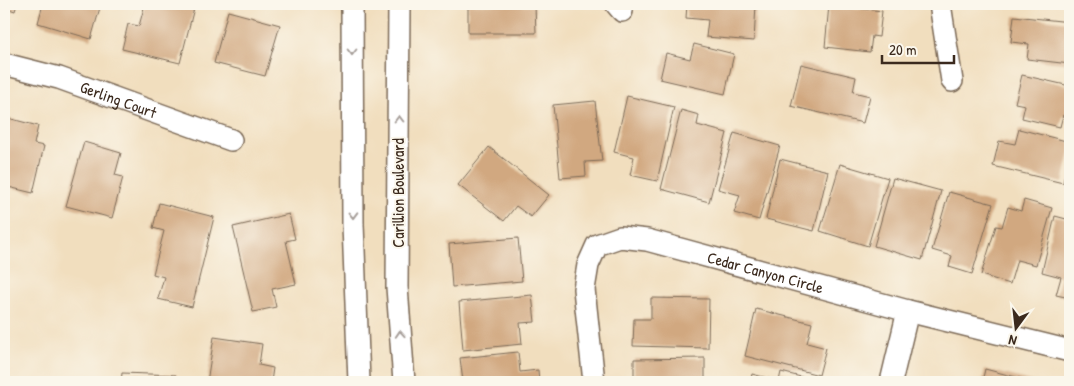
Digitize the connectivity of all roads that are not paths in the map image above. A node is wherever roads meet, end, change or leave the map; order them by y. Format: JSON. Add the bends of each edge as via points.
{"nodes":[{"id":1,"x":352,"y":4,"type":"edge"},
{"id":2,"x":399,"y":4,"type":"edge"},
{"id":3,"x":940,"y":4,"type":"edge"},
{"id":4,"x":4,"y":64,"type":"edge"},
{"id":5,"x":952,"y":81,"type":"dead end"},
{"id":6,"x":231,"y":140,"type":"dead end"},
{"id":7,"x":908,"y":311,"type":"junction"},
{"id":8,"x":1070,"y":351,"type":"edge"},
{"id":9,"x":359,"y":382,"type":"edge"},
{"id":10,"x":404,"y":382,"type":"edge"},
{"id":11,"x":594,"y":382,"type":"edge"},
{"id":12,"x":891,"y":382,"type":"edge"}],
"edges":[{"from":1,"to":9,"type":"street","one_way":true,"via":[[353,214]]},
{"from":10,"to":2,"type":"street","name":"Carillion Boulevard","one_way":true,"via":[[398,286]]},
{"from":3,"to":5,"type":"street"},
{"from":4,"to":6,"type":"street","name":"Gerling Court","via":[[59,78]]},
{"from":7,"to":8,"type":"street","name":"Cedar Canyon Circle"},
{"from":7,"to":11,"type":"street","name":"Cedar Canyon Circle","via":[[646,240],[620,237],[597,245],[588,265],[584,289]]},
{"from":7,"to":12,"type":"street"}]}
